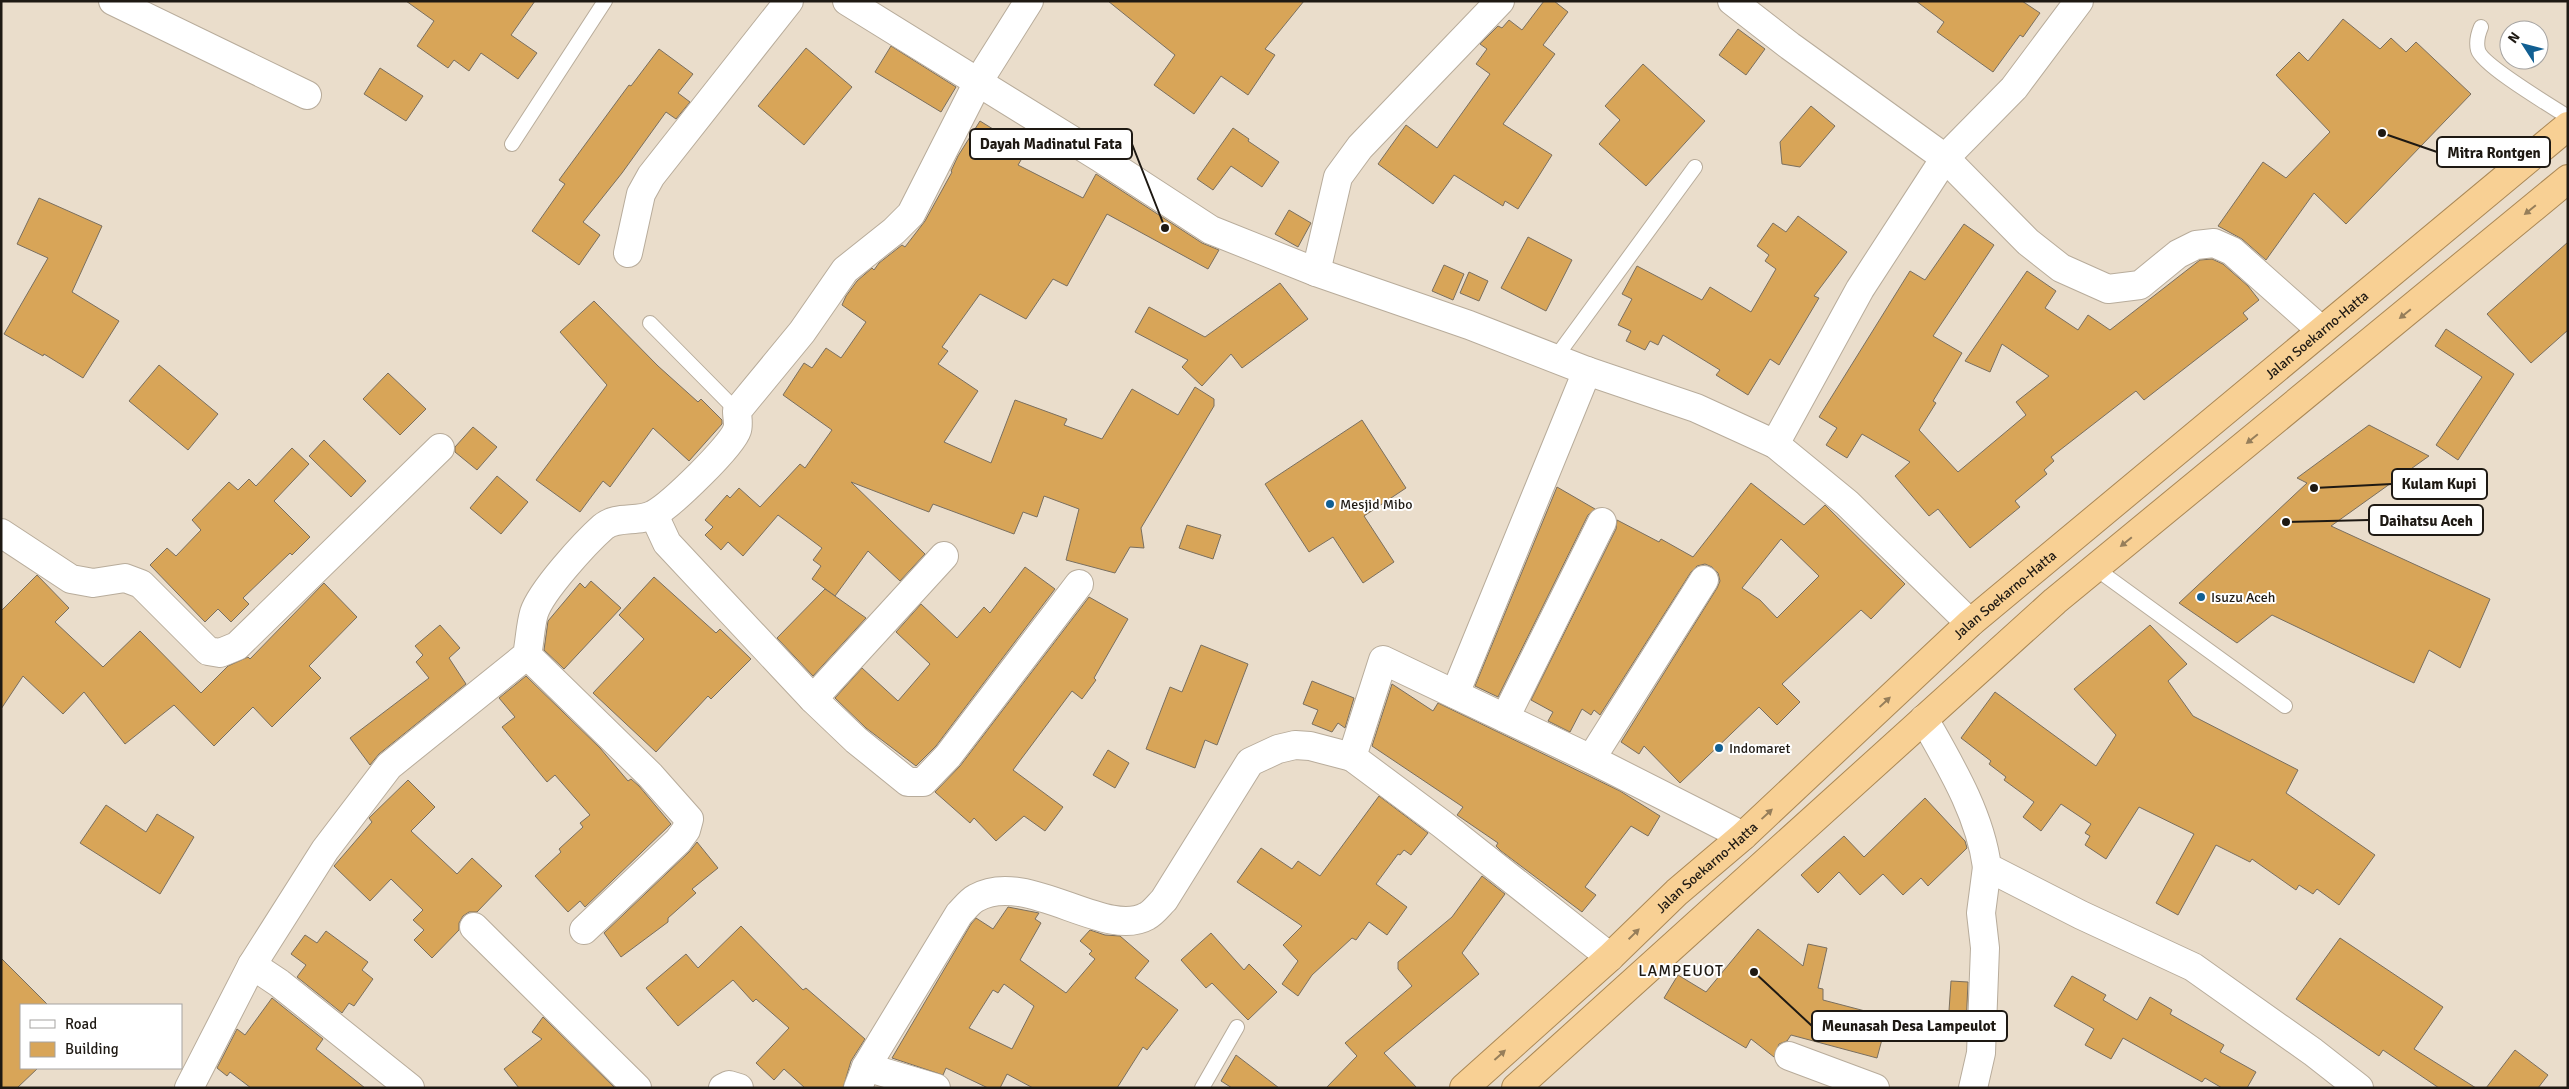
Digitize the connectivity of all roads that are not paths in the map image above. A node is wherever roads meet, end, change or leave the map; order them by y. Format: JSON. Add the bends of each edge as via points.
{"nodes":[{"id":1,"x":113,"y":1,"type":"edge"},
{"id":2,"x":605,"y":1,"type":"edge"},
{"id":3,"x":789,"y":1,"type":"edge"},
{"id":4,"x":847,"y":1,"type":"edge"},
{"id":5,"x":1029,"y":1,"type":"edge"},
{"id":6,"x":1500,"y":1,"type":"edge"},
{"id":7,"x":1732,"y":1,"type":"edge"},
{"id":8,"x":2079,"y":1,"type":"edge"},
{"id":9,"x":2481,"y":27,"type":"dead end"},
{"id":10,"x":978,"y":82,"type":"junction"},
{"id":11,"x":307,"y":95,"type":"dead end"},
{"id":12,"x":2568,"y":117,"type":"edge"},
{"id":13,"x":2568,"y":126,"type":"edge"},
{"id":14,"x":512,"y":144,"type":"dead end"},
{"id":15,"x":1945,"y":158,"type":"junction"},
{"id":16,"x":1695,"y":167,"type":"dead end"},
{"id":17,"x":2568,"y":179,"type":"edge"},
{"id":18,"x":628,"y":253,"type":"dead end"},
{"id":19,"x":1316,"y":272,"type":"junction"},
{"id":20,"x":650,"y":322,"type":"dead end"},
{"id":21,"x":2321,"y":330,"type":"junction"},
{"id":22,"x":1556,"y":357,"type":"junction"},
{"id":23,"x":1587,"y":371,"type":"junction"},
{"id":24,"x":2254,"y":385,"type":"junction"},
{"id":25,"x":737,"y":411,"type":"junction"},
{"id":26,"x":2279,"y":417,"type":"junction"},
{"id":27,"x":1775,"y":444,"type":"junction"},
{"id":28,"x":440,"y":448,"type":"dead end"},
{"id":29,"x":654,"y":515,"type":"junction"},
{"id":30,"x":1602,"y":522,"type":"dead end"},
{"id":31,"x":1,"y":533,"type":"edge"},
{"id":32,"x":944,"y":556,"type":"dead end"},
{"id":33,"x":2095,"y":568,"type":"junction"},
{"id":34,"x":1704,"y":580,"type":"dead end"},
{"id":35,"x":1079,"y":584,"type":"dead end"},
{"id":36,"x":1970,"y":623,"type":"junction"},
{"id":37,"x":527,"y":655,"type":"junction"},
{"id":38,"x":1455,"y":694,"type":"junction"},
{"id":39,"x":814,"y":699,"type":"junction"},
{"id":40,"x":2285,"y":706,"type":"dead end"},
{"id":41,"x":1505,"y":718,"type":"junction"},
{"id":42,"x":1924,"y":719,"type":"junction"},
{"id":43,"x":1352,"y":758,"type":"junction"},
{"id":44,"x":1591,"y":759,"type":"junction"},
{"id":45,"x":1743,"y":836,"type":"junction"},
{"id":46,"x":1987,"y":867,"type":"junction"},
{"id":47,"x":474,"y":927,"type":"dead end"},
{"id":48,"x":584,"y":930,"type":"dead end"},
{"id":49,"x":1610,"y":957,"type":"junction"},
{"id":50,"x":252,"y":964,"type":"junction"},
{"id":51,"x":1237,"y":1027,"type":"dead end"},
{"id":52,"x":1789,"y":1056,"type":"dead end"},
{"id":53,"x":862,"y":1077,"type":"edge"},
{"id":54,"x":189,"y":1088,"type":"edge"},
{"id":55,"x":410,"y":1088,"type":"edge"},
{"id":56,"x":637,"y":1088,"type":"edge"},
{"id":57,"x":723,"y":1088,"type":"edge"},
{"id":58,"x":738,"y":1088,"type":"edge"},
{"id":59,"x":936,"y":1088,"type":"edge"},
{"id":60,"x":1202,"y":1088,"type":"edge"},
{"id":61,"x":1464,"y":1088,"type":"edge"},
{"id":62,"x":1516,"y":1088,"type":"edge"},
{"id":63,"x":1875,"y":1088,"type":"edge"},
{"id":64,"x":1974,"y":1088,"type":"edge"},
{"id":65,"x":2359,"y":1088,"type":"edge"}],
"edges":[{"from":1,"to":11,"type":"street"},
{"from":2,"to":14,"type":"lane"},
{"from":3,"to":18,"type":"street","via":[[651,176],[641,194]]},
{"from":4,"to":10,"type":"street"},
{"from":5,"to":10,"type":"street"},
{"from":6,"to":19,"type":"street","via":[[1382,122],[1338,177]]},
{"from":7,"to":15,"type":"street"},
{"from":8,"to":15,"type":"street","via":[[2014,88]]},
{"from":9,"to":12,"type":"lane","via":[[2477,38],[2478,51],[2490,66]]},
{"from":10,"to":19,"type":"street","via":[[1211,230]]},
{"from":10,"to":25,"type":"street","via":[[911,214],[845,270],[802,332]]},
{"from":13,"to":21,"type":"highway","name":"Jalan Soekarno-Hatta"},
{"from":15,"to":21,"type":"street","via":[[2046,258],[2092,283],[2108,289],[2140,284],[2178,254],[2196,245],[2214,243],[2232,251]]},
{"from":15,"to":27,"type":"street","via":[[1860,289]]},
{"from":16,"to":22,"type":"lane"},
{"from":17,"to":26,"type":"highway","one_way":true},
{"from":19,"to":22,"type":"street"},
{"from":20,"to":25,"type":"lane"},
{"from":21,"to":24,"type":"highway","name":"Jalan Soekarno-Hatta"},
{"from":22,"to":23,"type":"street"},
{"from":23,"to":27,"type":"street","via":[[1696,408]]},
{"from":23,"to":38,"type":"street"},
{"from":24,"to":26,"type":"highway"},
{"from":24,"to":36,"type":"highway","name":"Jalan Soekarno-Hatta"},
{"from":25,"to":29,"type":"street","via":[[737,429],[730,442],[685,490]]},
{"from":26,"to":33,"type":"highway","one_way":true},
{"from":27,"to":36,"type":"street","via":[[1846,503]]},
{"from":28,"to":31,"type":"street","via":[[237,646],[220,652],[208,651],[141,584],[126,578],[93,583],[71,579]]},
{"from":29,"to":37,"type":"street","via":[[605,525],[579,550],[535,611]]},
{"from":29,"to":39,"type":"street","via":[[667,543]]},
{"from":30,"to":41,"type":"street"},
{"from":32,"to":39,"type":"street"},
{"from":33,"to":40,"type":"lane"},
{"from":33,"to":42,"type":"highway"},
{"from":34,"to":44,"type":"street"},
{"from":35,"to":39,"type":"street","via":[[948,756],[922,782],[908,782],[889,769]]},
{"from":45,"to":36,"type":"highway","name":"Jalan Soekarno-Hatta","one_way":true},
{"from":37,"to":48,"type":"street","via":[[650,775],[689,819],[678,841]]},
{"from":37,"to":50,"type":"street","via":[[389,766],[325,850]]},
{"from":38,"to":41,"type":"street"},
{"from":38,"to":43,"type":"street","via":[[1383,660]]},
{"from":41,"to":44,"type":"street"},
{"from":42,"to":46,"type":"street","via":[[1958,781],[1984,846]]},
{"from":42,"to":62,"type":"highway"},
{"from":43,"to":49,"type":"street","via":[[1442,824]]},
{"from":43,"to":53,"type":"street","via":[[1295,745],[1250,762],[1164,900],[1148,916],[1132,921],[1112,919],[1015,890],[975,898],[959,914]]},
{"from":44,"to":45,"type":"street"},
{"from":49,"to":45,"type":"highway","name":"Jalan Soekarno-Hatta","one_way":true,"via":[[1677,892]]},
{"from":46,"to":64,"type":"street","via":[[1981,913],[1985,948],[1981,1053]]},
{"from":46,"to":65,"type":"street","via":[[2192,967]]},
{"from":47,"to":56,"type":"street"},
{"from":61,"to":49,"type":"highway","name":"Jalan Soekarno-Hatta","one_way":true},
{"from":50,"to":54,"type":"street"},
{"from":50,"to":55,"type":"street"},
{"from":51,"to":60,"type":"lane"},
{"from":52,"to":63,"type":"street"},
{"from":53,"to":59,"type":"street"},
{"from":57,"to":58,"type":"street","via":[[730,1085]]}]}
